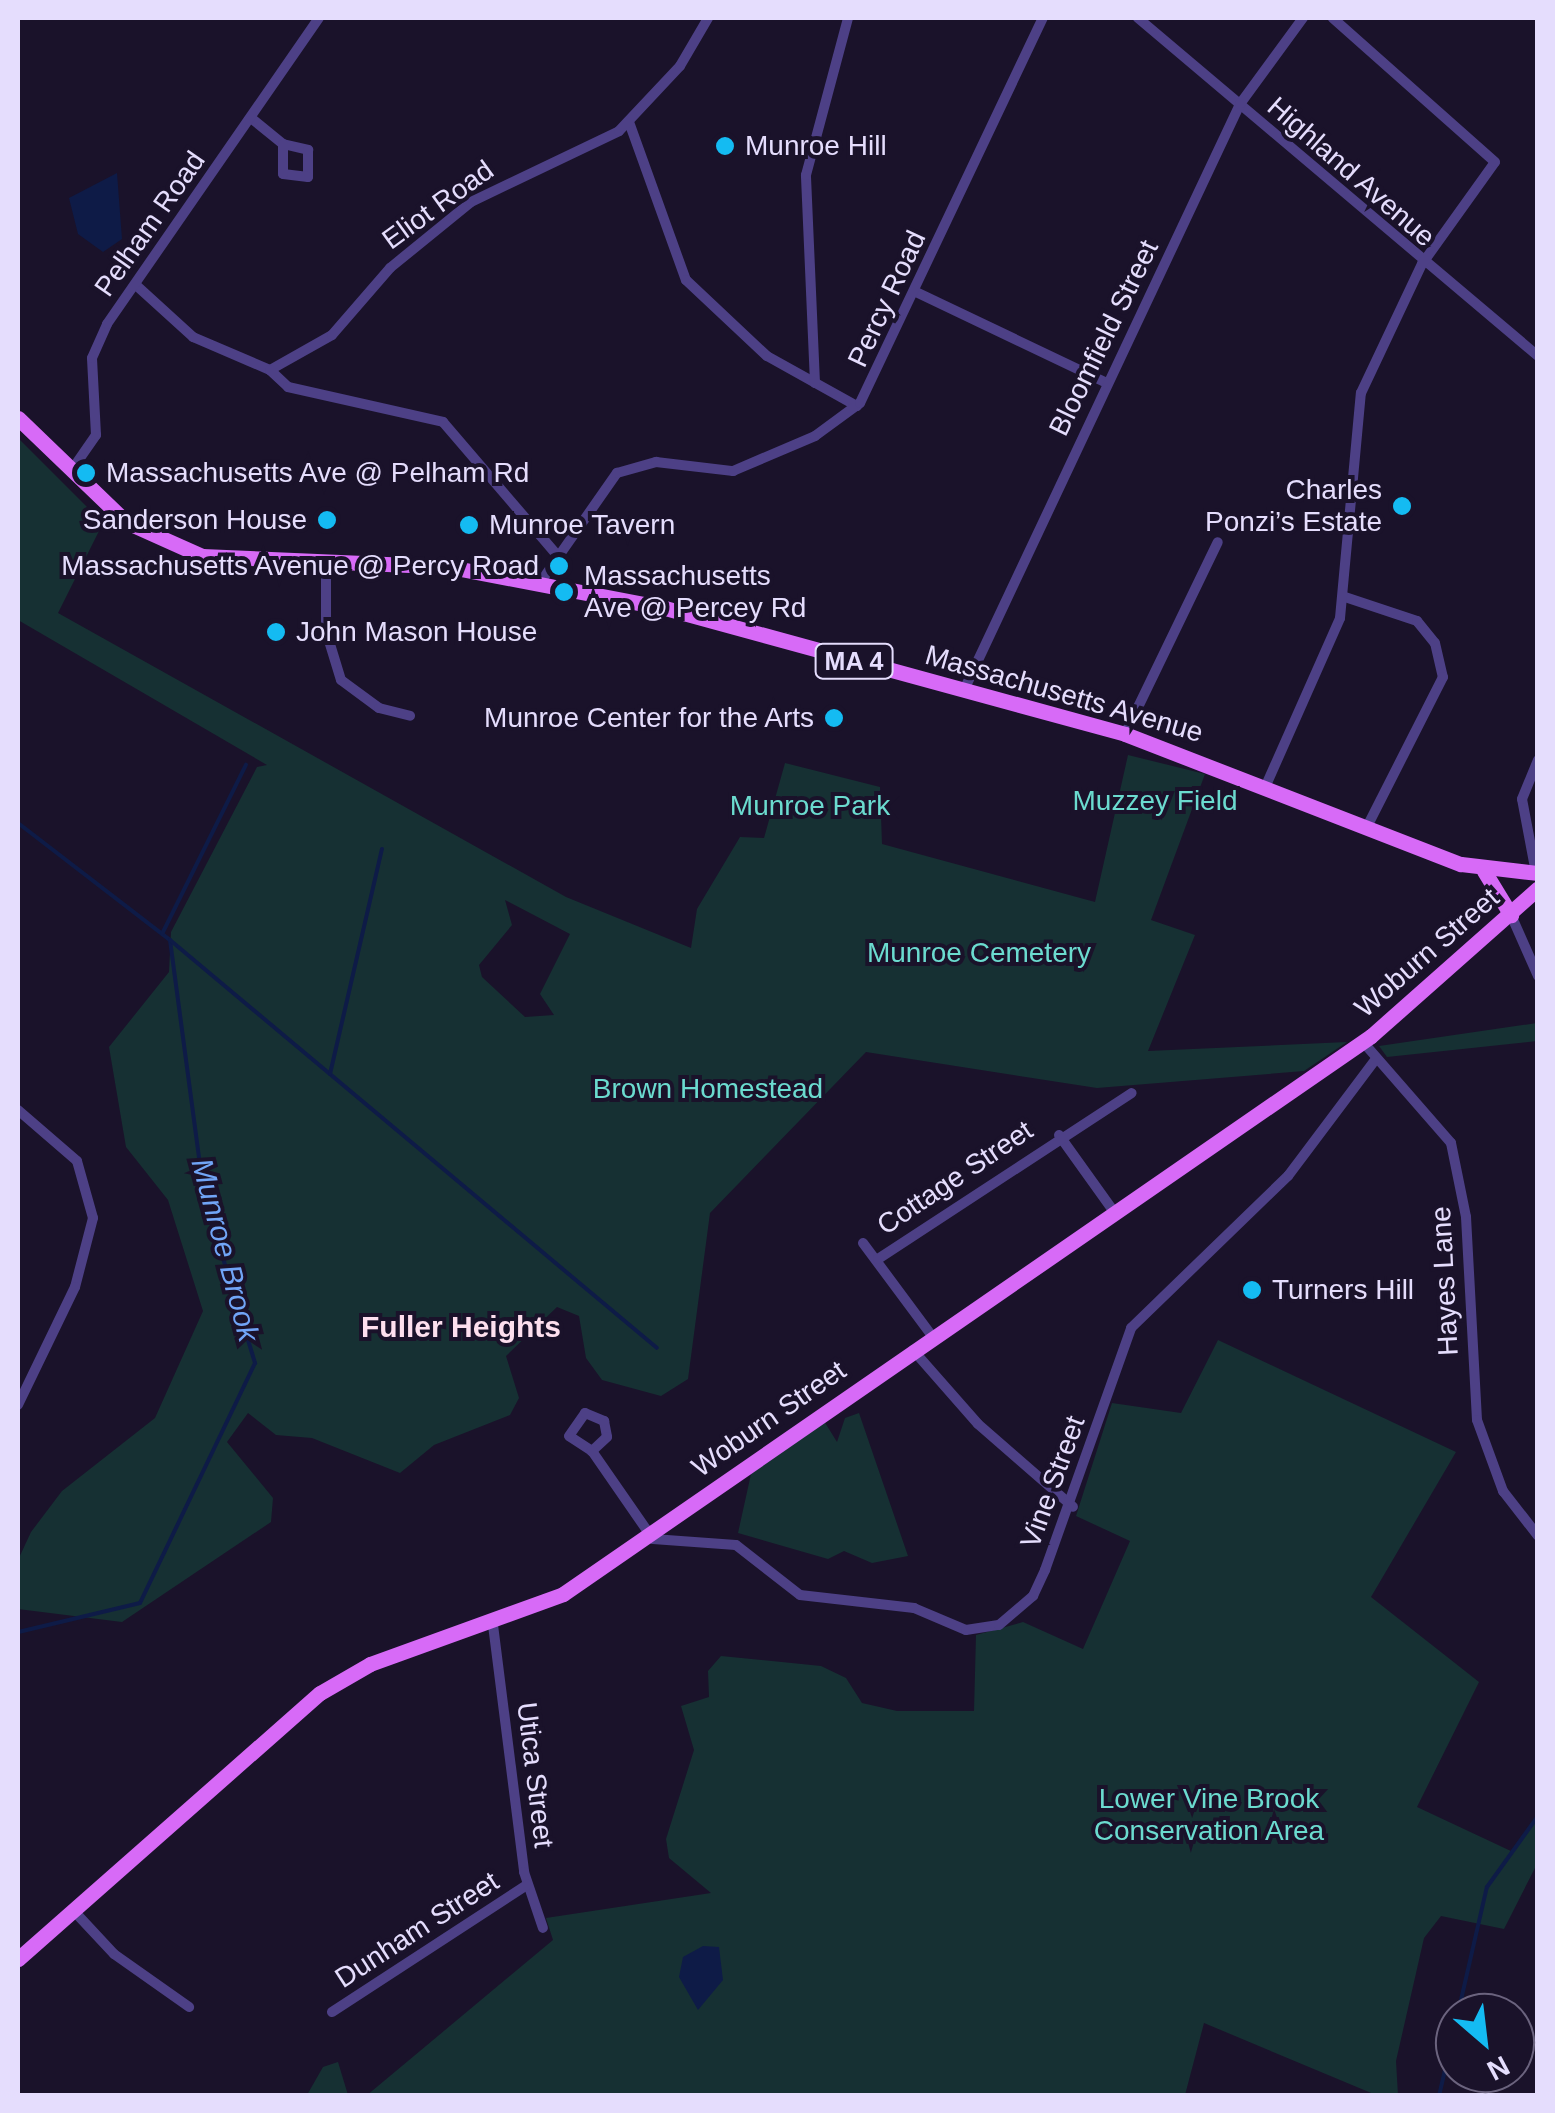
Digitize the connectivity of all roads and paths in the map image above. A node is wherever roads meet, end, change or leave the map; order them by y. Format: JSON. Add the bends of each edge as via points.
{"nodes":[{"id":1,"x":318,"y":18,"type":"edge"},
{"id":2,"x":708,"y":18,"type":"edge"},
{"id":3,"x":848,"y":18,"type":"edge"},
{"id":4,"x":1042,"y":18,"type":"edge"},
{"id":5,"x":1138,"y":18,"type":"edge"},
{"id":6,"x":1303,"y":18,"type":"edge"},
{"id":7,"x":1333,"y":18,"type":"edge"},
{"id":8,"x":1240,"y":104,"type":"junction"},
{"id":9,"x":251,"y":118,"type":"junction"},
{"id":10,"x":628,"y":122,"type":"junction"},
{"id":11,"x":283,"y":144,"type":"dead end"},
{"id":12,"x":1422,"y":264,"type":"junction"},
{"id":13,"x":136,"y":286,"type":"junction"},
{"id":14,"x":916,"y":292,"type":"junction"},
{"id":15,"x":1538,"y":356,"type":"edge"},
{"id":16,"x":270,"y":370,"type":"junction"},
{"id":17,"x":815,"y":383,"type":"junction"},
{"id":18,"x":1107,"y":384,"type":"junction"},
{"id":19,"x":857,"y":406,"type":"junction"},
{"id":20,"x":18,"y":418,"type":"edge"},
{"id":21,"x":70,"y":471,"type":"junction"},
{"id":22,"x":1218,"y":542,"type":"dead end"},
{"id":23,"x":557,"y":555,"type":"junction"},
{"id":24,"x":326,"y":561,"type":"junction"},
{"id":25,"x":542,"y":580,"type":"junction"},
{"id":26,"x":1345,"y":596,"type":"junction"},
{"id":27,"x":964,"y":690,"type":"junction"},
{"id":28,"x":410,"y":716,"type":"dead end"},
{"id":29,"x":1125,"y":734,"type":"junction"},
{"id":30,"x":1538,"y":760,"type":"edge"},
{"id":31,"x":1267,"y":783,"type":"junction"},
{"id":32,"x":1368,"y":825,"type":"junction"},
{"id":33,"x":1484,"y":871,"type":"junction"},
{"id":34,"x":1537,"y":878,"type":"edge"},
{"id":35,"x":1511,"y":915,"type":"junction"},
{"id":36,"x":1538,"y":976,"type":"edge"},
{"id":37,"x":1363,"y":1042,"type":"junction"},
{"id":38,"x":1376,"y":1059,"type":"junction"},
{"id":39,"x":1132,"y":1094,"type":"dead end"},
{"id":40,"x":18,"y":1110,"type":"edge"},
{"id":41,"x":1059,"y":1134,"type":"junction"},
{"id":42,"x":1112,"y":1209,"type":"junction"},
{"id":43,"x":863,"y":1242,"type":"dead end"},
{"id":44,"x":878,"y":1259,"type":"junction"},
{"id":45,"x":932,"y":1336,"type":"junction"},
{"id":46,"x":913,"y":1349,"type":"junction"},
{"id":47,"x":18,"y":1406,"type":"edge"},
{"id":48,"x":592,"y":1452,"type":"dead end"},
{"id":49,"x":1072,"y":1507,"type":"junction"},
{"id":50,"x":647,"y":1535,"type":"junction"},
{"id":51,"x":1538,"y":1536,"type":"edge"},
{"id":52,"x":493,"y":1625,"type":"junction"},
{"id":53,"x":527,"y":1885,"type":"junction"},
{"id":54,"x":73,"y":1910,"type":"junction"},
{"id":55,"x":542,"y":1928,"type":"dead end"},
{"id":56,"x":18,"y":1958,"type":"edge"},
{"id":57,"x":189,"y":2006,"type":"dead end"},
{"id":58,"x":332,"y":2012,"type":"dead end"}],
"edges":[{"from":1,"to":9,"type":"street","name":"Pelham Road"},
{"from":2,"to":10,"type":"street","name":"Eliot Road","via":[[680,66]]},
{"from":3,"to":17,"type":"street","via":[[806,175]]},
{"from":4,"to":14,"type":"street","name":"Percy Road"},
{"from":5,"to":8,"type":"street","name":"Highland Avenue"},
{"from":6,"to":8,"type":"street","name":"Bloomfield Street"},
{"from":7,"to":12,"type":"street","via":[[1494,162]]},
{"from":8,"to":12,"type":"street","name":"Highland Avenue"},
{"from":8,"to":18,"type":"street","name":"Bloomfield Street"},
{"from":9,"to":11,"type":"street"},
{"from":9,"to":13,"type":"street","name":"Pelham Road"},
{"from":10,"to":16,"type":"street","name":"Eliot Road","via":[[471,202],[390,268],[332,335]]},
{"from":10,"to":17,"type":"street","via":[[686,280],[767,356]]},
{"from":12,"to":15,"type":"street","name":"Highland Avenue"},
{"from":12,"to":26,"type":"street","via":[[1351,428]]},
{"from":13,"to":16,"type":"street","via":[[194,337]]},
{"from":13,"to":21,"type":"street","name":"Pelham Road","via":[[92,358],[98,425]]},
{"from":14,"to":18,"type":"street"},
{"from":14,"to":19,"type":"street","name":"Percy Road"},
{"from":16,"to":23,"type":"street","via":[[288,386],[443,422]]},
{"from":17,"to":19,"type":"street"},
{"from":18,"to":27,"type":"street","name":"Bloomfield Street"},
{"from":19,"to":23,"type":"street","name":"Percy Road","via":[[733,471],[656,462],[617,472]]},
{"from":20,"to":21,"type":"main road","name":"Massachusetts Avenue","number":"MA 4"},
{"from":21,"to":24,"type":"main road","name":"Massachusetts Avenue","number":"MA 4","via":[[126,522],[178,547]]},
{"from":22,"to":29,"type":"street"},
{"from":23,"to":25,"type":"street","name":"Percy Road"},
{"from":24,"to":25,"type":"main road","name":"Massachusetts Avenue","number":"MA 4"},
{"from":24,"to":28,"type":"street","via":[[326,631],[341,680],[378,708]]},
{"from":25,"to":27,"type":"main road","name":"Massachusetts Avenue","number":"MA 4"},
{"from":26,"to":31,"type":"street"},
{"from":26,"to":32,"type":"street","via":[[1416,621],[1435,642],[1443,678]]},
{"from":27,"to":29,"type":"main road","name":"Massachusetts Avenue","number":"MA 4"},
{"from":29,"to":31,"type":"main road","name":"Massachusetts Avenue","number":"MA 4"},
{"from":30,"to":34,"type":"street","via":[[1522,799]]},
{"from":31,"to":32,"type":"main road","name":"Massachusetts Avenue","number":"MA 4"},
{"from":32,"to":33,"type":"main road","name":"Massachusetts Avenue","number":"MA 4"},
{"from":33,"to":34,"type":"main road","name":"Massachusetts Avenue","number":"MA 4"},
{"from":33,"to":35,"type":"main road"},
{"from":34,"to":35,"type":"main road","name":"Woburn Street"},
{"from":35,"to":36,"type":"street"},
{"from":35,"to":37,"type":"main road","name":"Woburn Street"},
{"from":37,"to":38,"type":"street","name":"Hayes Lane"},
{"from":37,"to":42,"type":"main road","name":"Woburn Street"},
{"from":38,"to":49,"type":"street","name":"Vine Street","via":[[1288,1176],[1130,1328]]},
{"from":38,"to":51,"type":"street","name":"Hayes Lane","via":[[1451,1143],[1466,1217],[1477,1420],[1503,1491]]},
{"from":39,"to":41,"type":"street","name":"Cottage Street"},
{"from":40,"to":47,"type":"street","via":[[77,1161],[93,1218],[75,1287]]},
{"from":41,"to":42,"type":"street","name":"Cottage Street"},
{"from":41,"to":44,"type":"street","name":"Cottage Street"},
{"from":42,"to":45,"type":"main road","name":"Woburn Street"},
{"from":43,"to":44,"type":"street","name":"Cottage Street"},
{"from":44,"to":45,"type":"street","name":"Cottage Street"},
{"from":45,"to":46,"type":"main road","name":"Woburn Street"},
{"from":46,"to":49,"type":"street","via":[[978,1424]]},
{"from":46,"to":50,"type":"main road","name":"Woburn Street"},
{"from":48,"to":50,"type":"street"},
{"from":49,"to":50,"type":"street","name":"Vine Street","via":[[1034,1596],[979,1630],[914,1608],[800,1594],[736,1546]]},
{"from":50,"to":52,"type":"main road","name":"Woburn Street","via":[[563,1594]]},
{"from":52,"to":53,"type":"street","name":"Utica Street"},
{"from":52,"to":54,"type":"main road","name":"Woburn Street","via":[[384,1659],[320,1693]]},
{"from":53,"to":55,"type":"street","name":"Utica Street"},
{"from":53,"to":58,"type":"street","name":"Dunham Street"},
{"from":54,"to":56,"type":"main road","name":"Woburn Street"},
{"from":54,"to":57,"type":"street","via":[[114,1954]]}]}
